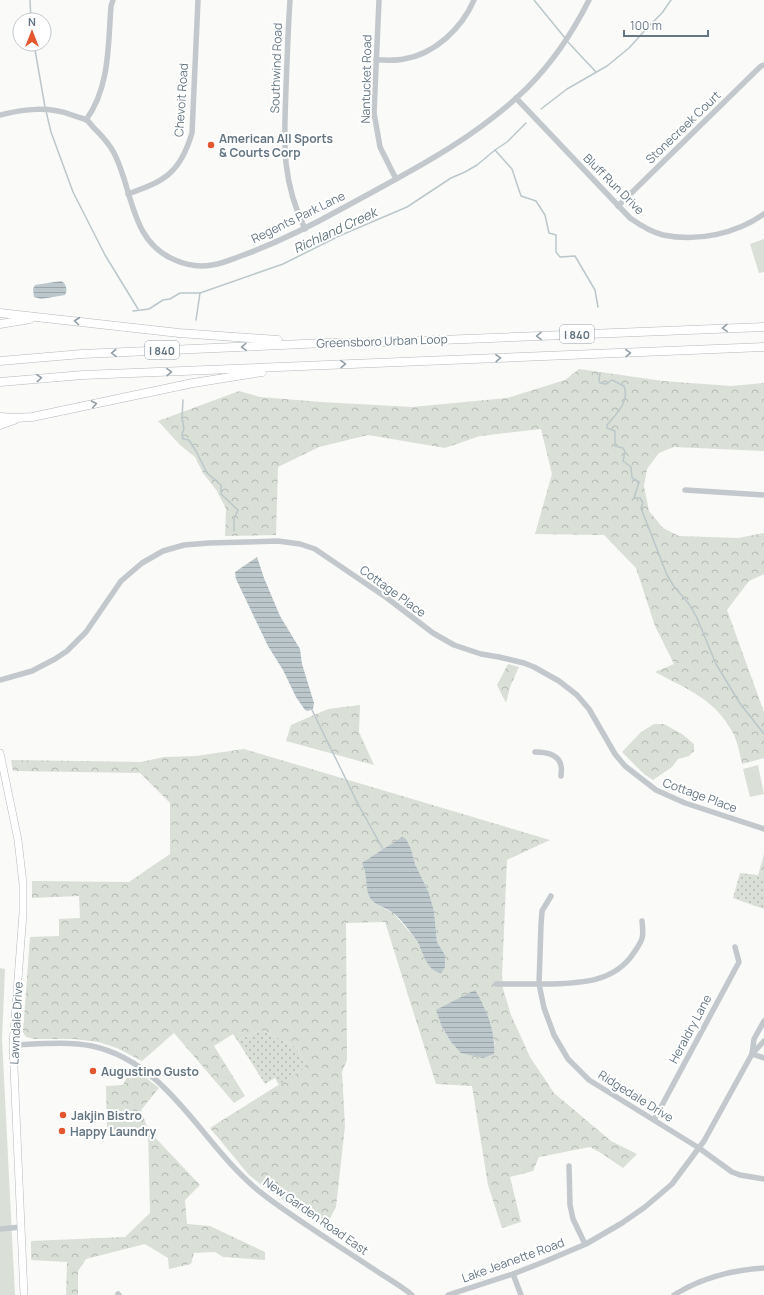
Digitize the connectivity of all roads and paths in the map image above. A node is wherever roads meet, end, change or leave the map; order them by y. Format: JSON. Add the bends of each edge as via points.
{"nodes":[{"id":1,"x":113,"y":0,"type":"edge"},
{"id":2,"x":198,"y":0,"type":"edge"},
{"id":3,"x":290,"y":0,"type":"edge"},
{"id":4,"x":379,"y":0,"type":"edge"},
{"id":5,"x":474,"y":0,"type":"edge"},
{"id":6,"x":589,"y":0,"type":"edge"},
{"id":7,"x":376,"y":60,"type":"junction"},
{"id":8,"x":764,"y":64,"type":"edge"},
{"id":9,"x":516,"y":98,"type":"junction"},
{"id":10,"x":0,"y":115,"type":"edge"},
{"id":11,"x":86,"y":120,"type":"junction"},
{"id":12,"x":396,"y":179,"type":"junction"},
{"id":13,"x":128,"y":194,"type":"junction"},
{"id":14,"x":618,"y":206,"type":"junction"},
{"id":15,"x":764,"y":214,"type":"edge"},
{"id":16,"x":305,"y":228,"type":"junction"},
{"id":17,"x":0,"y":313,"type":"edge"},
{"id":18,"x":34,"y":317,"type":"junction"},
{"id":19,"x":0,"y":324,"type":"edge"},
{"id":20,"x":764,"y":327,"type":"edge"},
{"id":21,"x":325,"y":343,"type":"junction"},
{"id":22,"x":764,"y":348,"type":"edge"},
{"id":23,"x":0,"y":361,"type":"edge"},
{"id":24,"x":304,"y":366,"type":"junction"},
{"id":25,"x":0,"y":382,"type":"edge"},
{"id":26,"x":0,"y":417,"type":"edge"},
{"id":27,"x":24,"y":418,"type":"junction"},
{"id":28,"x":0,"y":425,"type":"edge"},
{"id":29,"x":685,"y":490,"type":"dead end"},
{"id":30,"x":764,"y":495,"type":"edge"},
{"id":31,"x":0,"y":680,"type":"edge"},
{"id":32,"x":535,"y":752,"type":"dead end"},
{"id":33,"x":0,"y":753,"type":"edge"},
{"id":34,"x":561,"y":776,"type":"dead end"},
{"id":35,"x":764,"y":829,"type":"edge"},
{"id":36,"x":551,"y":896,"type":"dead end"},
{"id":37,"x":642,"y":921,"type":"dead end"},
{"id":38,"x":735,"y":947,"type":"dead end"},
{"id":39,"x":496,"y":984,"type":"dead end"},
{"id":40,"x":539,"y":984,"type":"junction"},
{"id":41,"x":764,"y":1021,"type":"edge"},
{"id":42,"x":764,"y":1041,"type":"edge"},
{"id":43,"x":13,"y":1045,"type":"junction"},
{"id":44,"x":752,"y":1054,"type":"junction"},
{"id":45,"x":764,"y":1058,"type":"edge"},
{"id":46,"x":654,"y":1120,"type":"junction"},
{"id":47,"x":699,"y":1148,"type":"junction"},
{"id":48,"x":569,"y":1166,"type":"dead end"},
{"id":49,"x":764,"y":1179,"type":"edge"},
{"id":50,"x":21,"y":1227,"type":"junction"},
{"id":51,"x":0,"y":1229,"type":"edge"},
{"id":52,"x":585,"y":1244,"type":"junction"},
{"id":53,"x":764,"y":1268,"type":"edge"},
{"id":54,"x":513,"y":1274,"type":"junction"},
{"id":55,"x":681,"y":1293,"type":"edge"},
{"id":56,"x":24,"y":1295,"type":"edge"},
{"id":57,"x":412,"y":1295,"type":"edge"},
{"id":58,"x":448,"y":1295,"type":"edge"},
{"id":59,"x":521,"y":1295,"type":"edge"},
{"id":60,"x":674,"y":1295,"type":"edge"}],
"edges":[{"from":1,"to":11,"type":"street","via":[[110,6],[107,67],[98,98]]},
{"from":2,"to":13,"type":"street","name":"Chevoit Road","via":[[192,134],[188,148],[174,170],[165,178],[154,185]]},
{"from":3,"to":16,"type":"street","name":"Southwind Road","via":[[284,144],[291,196]]},
{"from":4,"to":7,"type":"street","name":"Nantucket Road"},
{"from":5,"to":7,"type":"street","via":[[464,18],[440,44],[405,59]]},
{"from":6,"to":9,"type":"street","name":"Regents Park Lane","via":[[562,47]]},
{"from":7,"to":12,"type":"street","name":"Nantucket Road","via":[[376,129],[380,147]]},
{"from":8,"to":14,"type":"street","name":"Stonecreek Court"},
{"from":9,"to":12,"type":"street","name":"Regents Park Lane","via":[[471,135]]},
{"from":9,"to":14,"type":"street","name":"Bluff Run Drive"},
{"from":10,"to":11,"type":"street","name":"Regents Park Lane","via":[[52,109]]},
{"from":11,"to":13,"type":"street","name":"Regents Park Lane","via":[[114,153]]},
{"from":12,"to":16,"type":"street","name":"Regents Park Lane"},
{"from":13,"to":16,"type":"street","name":"Regents Park Lane","via":[[132,210],[150,243],[174,260],[193,266],[213,265],[263,248]]},
{"from":14,"to":15,"type":"street","name":"Bluff Run Drive","via":[[644,228],[662,235],[683,237],[730,231]]},
{"from":17,"to":18,"type":"highway"},
{"from":18,"to":19,"type":"highway","via":[[26,321]]},
{"from":21,"to":18,"type":"highway","one_way":true,"via":[[179,333]]},
{"from":20,"to":21,"type":"highway","name":"Greensboro Urban Loop","number":"I 840","one_way":true},
{"from":21,"to":23,"type":"highway","name":"Greensboro Urban Loop","number":"I 840","one_way":true,"via":[[76,354]]},
{"from":24,"to":22,"type":"highway","name":"Greensboro Urban Loop","number":"I 840","one_way":true},
{"from":25,"to":24,"type":"highway","name":"Greensboro Urban Loop","number":"I 840","one_way":true,"via":[[77,375]]},
{"from":27,"to":24,"type":"highway","one_way":true,"via":[[204,381]]},
{"from":26,"to":27,"type":"highway"},
{"from":27,"to":28,"type":"highway"},
{"from":29,"to":30,"type":"street"},
{"from":31,"to":35,"type":"street","name":"Cottage Place","via":[[32,671],[67,651],[86,632],[121,581],[163,551],[209,542],[300,544],[315,549],[433,633],[454,645],[524,663],[559,681],[589,708],[615,754],[625,766],[656,790],[685,803]]},
{"from":32,"to":34,"type":"street","via":[[549,752],[557,759],[562,765]]},
{"from":33,"to":43,"type":"main road","name":"Lawndale Drive","via":[[18,840],[23,884]]},
{"from":36,"to":40,"type":"street","name":"Ridgedale Drive","via":[[542,912],[540,925]]},
{"from":37,"to":40,"type":"street","via":[[644,935],[639,945],[629,960],[615,972],[600,979],[578,984]]},
{"from":38,"to":46,"type":"street","name":"Heraldry Lane","via":[[739,962]]},
{"from":39,"to":40,"type":"street"},
{"from":40,"to":46,"type":"street","name":"Ridgedale Drive","via":[[554,1035],[568,1059],[590,1080]]},
{"from":41,"to":44,"type":"street","name":"Lake Jeanette Road","via":[[754,1039]]},
{"from":42,"to":44,"type":"street","name":"Lake Jeanette Road"},
{"from":43,"to":50,"type":"main road","name":"Lawndale Drive"},
{"from":43,"to":57,"type":"street","name":"New Garden Road East","via":[[92,1046],[114,1053],[137,1066],[164,1087],[239,1173],[263,1194]]},
{"from":44,"to":45,"type":"street"},
{"from":44,"to":47,"type":"street","name":"Lake Jeanette Road"},
{"from":46,"to":47,"type":"street","name":"Ridgedale Drive"},
{"from":47,"to":49,"type":"street","name":"Ridgedale Drive","via":[[732,1172]]},
{"from":47,"to":52,"type":"street","name":"Lake Jeanette Road","via":[[672,1184],[645,1207]]},
{"from":48,"to":52,"type":"street","name":"Lake Jeanette Road","via":[[570,1205],[573,1219]]},
{"from":50,"to":51,"type":"street"},
{"from":50,"to":56,"type":"main road","name":"Lawndale Drive"},
{"from":52,"to":54,"type":"street","name":"Lake Jeanette Road"},
{"from":53,"to":55,"type":"street","via":[[716,1276]]},
{"from":54,"to":58,"type":"street","name":"Lake Jeanette Road"},
{"from":54,"to":59,"type":"street"},
{"from":55,"to":60,"type":"street"}]}
